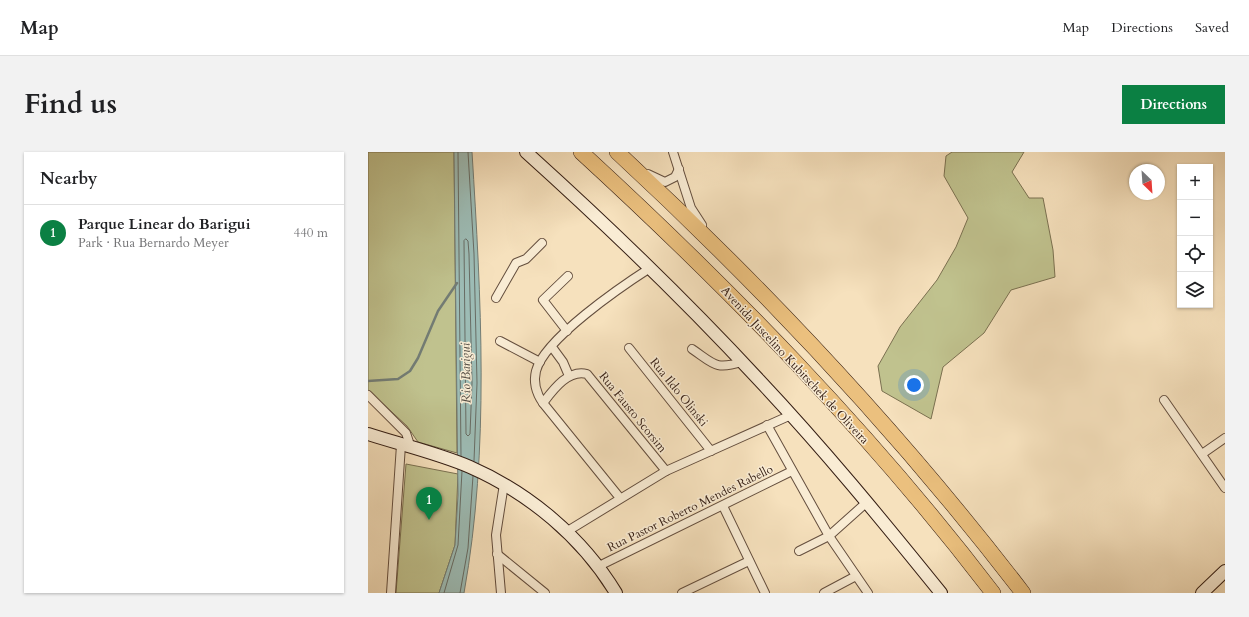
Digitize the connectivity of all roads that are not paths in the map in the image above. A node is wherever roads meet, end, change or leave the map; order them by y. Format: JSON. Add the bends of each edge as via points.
{"nodes":[{"id":1,"x":526,"y":152,"type":"edge"},
{"id":2,"x":581,"y":152,"type":"edge"},
{"id":3,"x":617,"y":152,"type":"edge"},
{"id":4,"x":673,"y":152,"type":"edge"},
{"id":5,"x":679,"y":169,"type":"junction"},
{"id":6,"x":542,"y":243,"type":"dead end"},
{"id":7,"x":714,"y":245,"type":"junction"},
{"id":8,"x":650,"y":268,"type":"junction"},
{"id":9,"x":568,"y":276,"type":"dead end"},
{"id":10,"x":496,"y":298,"type":"dead end"},
{"id":11,"x":567,"y":331,"type":"junction"},
{"id":12,"x":500,"y":341,"type":"dead end"},
{"id":13,"x":552,"y":347,"type":"junction"},
{"id":14,"x":628,"y":348,"type":"dead end"},
{"id":15,"x":692,"y":349,"type":"dead end"},
{"id":16,"x":540,"y":362,"type":"junction"},
{"id":17,"x":742,"y":362,"type":"junction"},
{"id":18,"x":569,"y":376,"type":"junction"},
{"id":19,"x":368,"y":395,"type":"edge"},
{"id":20,"x":1164,"y":400,"type":"dead end"},
{"id":21,"x":542,"y":403,"type":"junction"},
{"id":22,"x":790,"y":415,"type":"junction"},
{"id":23,"x":767,"y":425,"type":"junction"},
{"id":24,"x":368,"y":434,"type":"edge"},
{"id":25,"x":1225,"y":438,"type":"edge"},
{"id":26,"x":406,"y":446,"type":"junction"},
{"id":27,"x":711,"y":450,"type":"junction"},
{"id":28,"x":1202,"y":454,"type":"junction"},
{"id":29,"x":666,"y":471,"type":"junction"},
{"id":30,"x":792,"y":471,"type":"junction"},
{"id":31,"x":504,"y":484,"type":"junction"},
{"id":32,"x":1225,"y":488,"type":"edge"},
{"id":33,"x":620,"y":498,"type":"junction"},
{"id":34,"x":867,"y":502,"type":"junction"},
{"id":35,"x":723,"y":506,"type":"junction"},
{"id":36,"x":566,"y":532,"type":"junction"},
{"id":37,"x":828,"y":536,"type":"junction"},
{"id":38,"x":799,"y":551,"type":"dead end"},
{"id":39,"x":497,"y":554,"type":"junction"},
{"id":40,"x":749,"y":561,"type":"junction"},
{"id":41,"x":598,"y":566,"type":"junction"},
{"id":42,"x":1225,"y":571,"type":"edge"},
{"id":43,"x":856,"y":576,"type":"junction"},
{"id":44,"x":391,"y":593,"type":"edge"},
{"id":45,"x":501,"y":593,"type":"edge"},
{"id":46,"x":545,"y":593,"type":"edge"},
{"id":47,"x":616,"y":593,"type":"edge"},
{"id":48,"x":682,"y":593,"type":"edge"},
{"id":49,"x":765,"y":593,"type":"edge"},
{"id":50,"x":824,"y":593,"type":"edge"},
{"id":51,"x":868,"y":593,"type":"edge"},
{"id":52,"x":941,"y":593,"type":"edge"},
{"id":53,"x":993,"y":593,"type":"edge"},
{"id":54,"x":1022,"y":593,"type":"edge"},
{"id":55,"x":1202,"y":593,"type":"edge"}],
"edges":[{"from":1,"to":8,"type":"main road"},
{"from":2,"to":53,"type":"highway","name":"Avenida Juscelino Kubitschek de Oliveira","via":[[677,241],[782,348],[904,484]]},
{"from":3,"to":5,"type":"street","via":[[660,181],[671,181]]},
{"from":3,"to":7,"type":"highway","name":"Avenida Juscelino Kubitschek de Oliveira"},
{"from":4,"to":5,"type":"street"},
{"from":5,"to":7,"type":"street","via":[[691,208]]},
{"from":6,"to":10,"type":"street","via":[[526,259],[516,263]]},
{"from":7,"to":54,"type":"highway","name":"Avenida Juscelino Kubitschek de Oliveira","via":[[801,333],[905,447]]},
{"from":8,"to":11,"type":"street","via":[[615,291]]},
{"from":8,"to":17,"type":"main road"},
{"from":9,"to":11,"type":"street","via":[[543,300]]},
{"from":11,"to":13,"type":"street"},
{"from":12,"to":16,"type":"street"},
{"from":13,"to":16,"type":"street"},
{"from":13,"to":18,"type":"street"},
{"from":14,"to":27,"type":"street","name":"Rua Ildo Olinski"},
{"from":15,"to":17,"type":"street","via":[[715,365],[728,366]]},
{"from":16,"to":21,"type":"street","via":[[536,370],[535,386]]},
{"from":17,"to":22,"type":"main road"},
{"from":18,"to":21,"type":"street"},
{"from":18,"to":29,"type":"street","name":"Rua Fausto Scorsim","via":[[580,373],[589,376]]},
{"from":19,"to":26,"type":"street","via":[[406,433]]},
{"from":20,"to":28,"type":"street"},
{"from":21,"to":33,"type":"street"},
{"from":22,"to":23,"type":"street"},
{"from":22,"to":34,"type":"main road"},
{"from":23,"to":27,"type":"street"},
{"from":23,"to":30,"type":"street"},
{"from":24,"to":26,"type":"main road"},
{"from":25,"to":28,"type":"street"},
{"from":26,"to":31,"type":"main road","via":[[448,459]]},
{"from":26,"to":44,"type":"street"},
{"from":27,"to":29,"type":"street"},
{"from":28,"to":32,"type":"street"},
{"from":29,"to":33,"type":"street"},
{"from":30,"to":35,"type":"street","name":"Rua Pastor Roberto Mendes Rabello"},
{"from":30,"to":37,"type":"street"},
{"from":31,"to":36,"type":"main road","via":[[534,504]]},
{"from":31,"to":39,"type":"street","via":[[497,526]]},
{"from":33,"to":36,"type":"street"},
{"from":34,"to":37,"type":"street"},
{"from":34,"to":52,"type":"main road"},
{"from":35,"to":40,"type":"street"},
{"from":35,"to":41,"type":"street","name":"Rua Pastor Roberto Mendes Rabello"},
{"from":36,"to":41,"type":"main road"},
{"from":37,"to":38,"type":"street"},
{"from":37,"to":43,"type":"street"},
{"from":39,"to":45,"type":"street"},
{"from":39,"to":46,"type":"street"},
{"from":40,"to":48,"type":"street"},
{"from":40,"to":49,"type":"street"},
{"from":41,"to":47,"type":"main road"},
{"from":42,"to":55,"type":"main road"},
{"from":43,"to":50,"type":"street"},
{"from":43,"to":51,"type":"street"}]}
